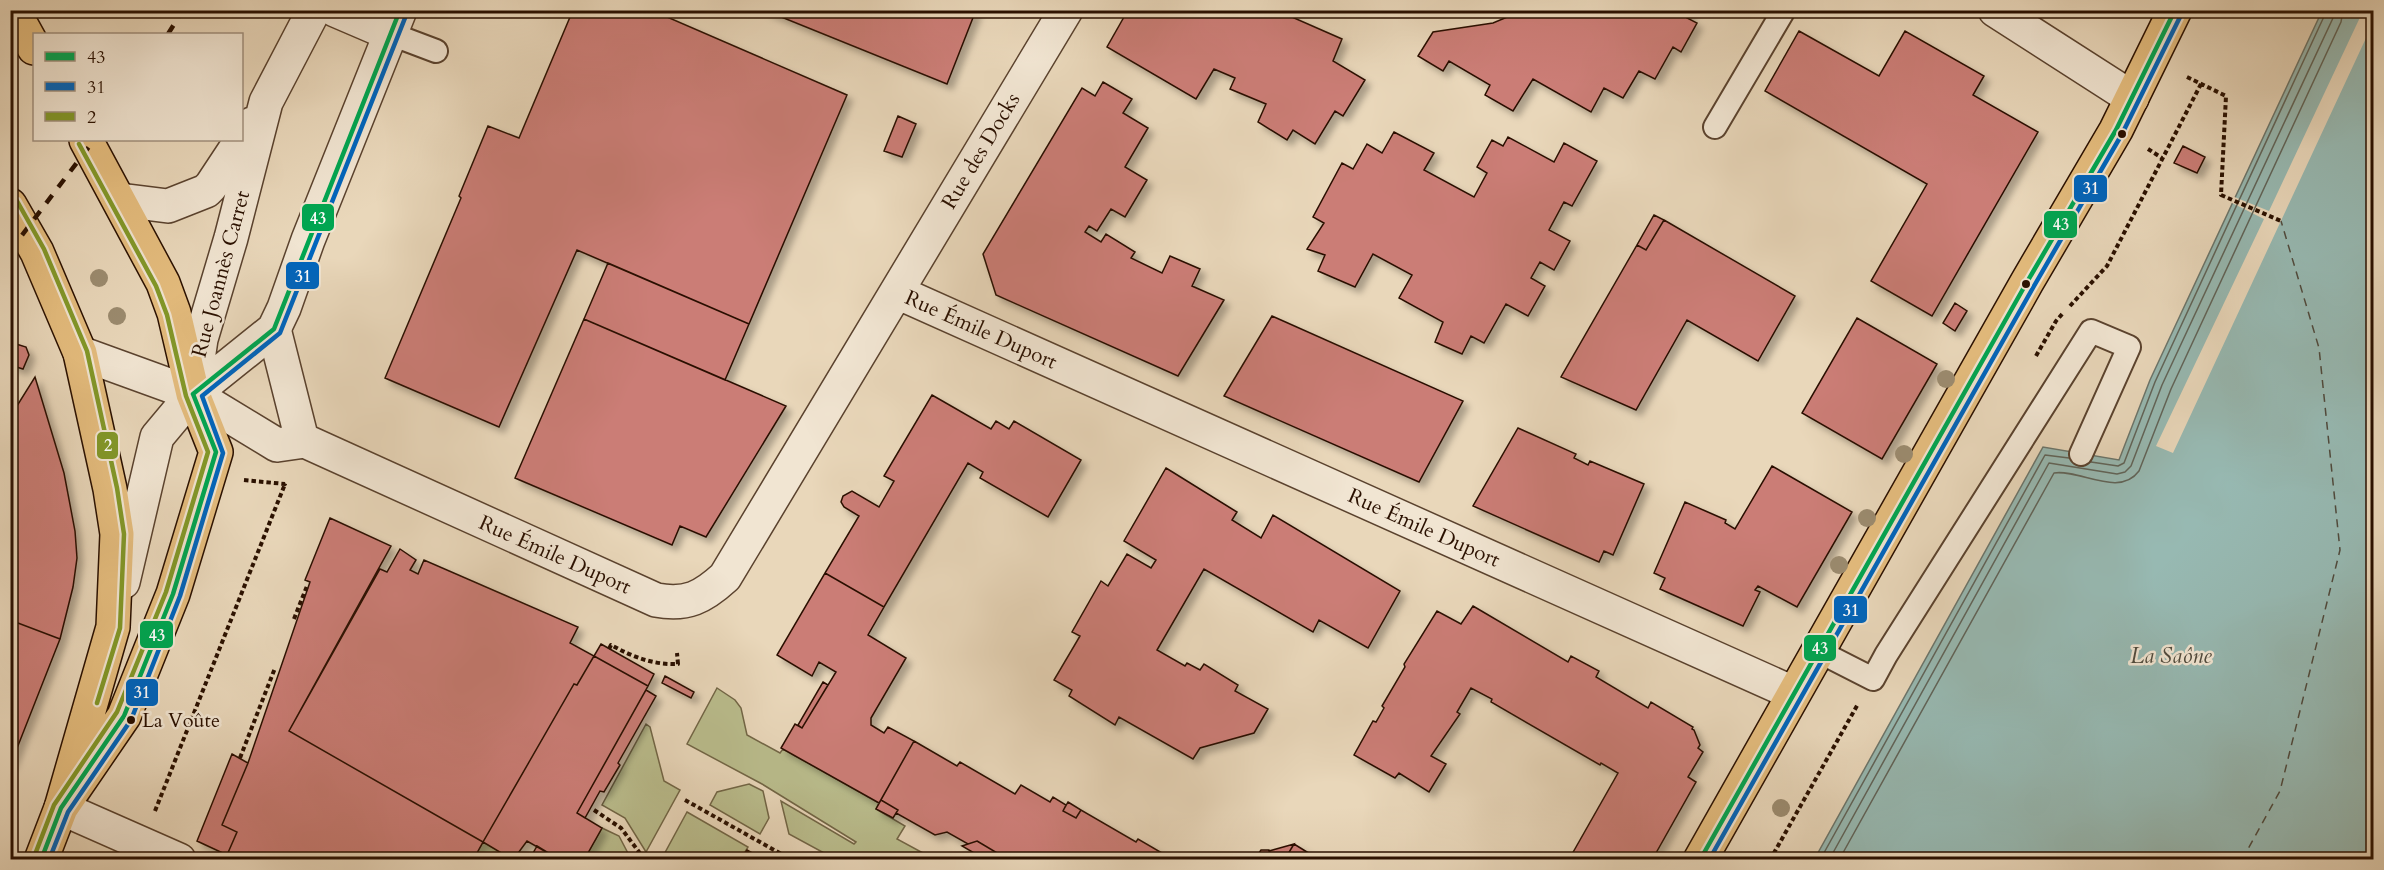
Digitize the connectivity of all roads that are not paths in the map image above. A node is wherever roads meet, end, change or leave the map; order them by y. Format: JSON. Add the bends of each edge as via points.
{"nodes":[{"id":1,"x":13,"y":10,"type":"edge"},
{"id":2,"x":314,"y":10,"type":"edge"},
{"id":3,"x":335,"y":10,"type":"edge"},
{"id":4,"x":1066,"y":10,"type":"edge"},
{"id":5,"x":1784,"y":10,"type":"edge"},
{"id":6,"x":1995,"y":10,"type":"edge"},
{"id":7,"x":2175,"y":10,"type":"edge"},
{"id":8,"x":396,"y":22,"type":"edge"},
{"id":9,"x":33,"y":46,"type":"edge"},
{"id":10,"x":436,"y":51,"type":"dead end"},
{"id":11,"x":2132,"y":98,"type":"junction"},
{"id":12,"x":266,"y":102,"type":"junction"},
{"id":13,"x":1714,"y":127,"type":"dead end"},
{"id":14,"x":243,"y":137,"type":"edge"},
{"id":15,"x":87,"y":141,"type":"edge"},
{"id":16,"x":240,"y":141,"type":"edge"},
{"id":17,"x":120,"y":200,"type":"junction"},
{"id":18,"x":10,"y":206,"type":"edge"},
{"id":19,"x":897,"y":292,"type":"junction"},
{"id":20,"x":274,"y":329,"type":"junction"},
{"id":21,"x":80,"y":353,"type":"junction"},
{"id":22,"x":193,"y":394,"type":"junction"},
{"id":23,"x":302,"y":440,"type":"junction"},
{"id":24,"x":2081,"y":454,"type":"dead end"},
{"id":25,"x":113,"y":627,"type":"junction"},
{"id":26,"x":1818,"y":651,"type":"junction"},
{"id":27,"x":1793,"y":693,"type":"junction"},
{"id":28,"x":61,"y":808,"type":"junction"},
{"id":29,"x":41,"y":860,"type":"edge"},
{"id":30,"x":178,"y":860,"type":"edge"},
{"id":31,"x":1700,"y":860,"type":"edge"}],
"edges":[{"from":1,"to":9,"type":"main road"},
{"from":2,"to":12,"type":"street","name":"Rue Joannès Carret"},
{"from":3,"to":8,"type":"street"},
{"from":4,"to":19,"type":"street","name":"Rue des Docks"},
{"from":5,"to":13,"type":"lane"},
{"from":6,"to":11,"type":"street"},
{"from":7,"to":11,"type":"main road"},
{"from":8,"to":10,"type":"lane"},
{"from":8,"to":20,"type":"street","name":"Rue Joannès Carret"},
{"from":11,"to":26,"type":"main road"},
{"from":12,"to":14,"type":"street"},
{"from":12,"to":22,"type":"street","name":"Rue Joannès Carret","via":[[201,339]]},
{"from":15,"to":17,"type":"main road"},
{"from":16,"to":17,"type":"street","via":[[206,191],[168,206]]},
{"from":17,"to":22,"type":"main road","via":[[163,283]]},
{"from":18,"to":21,"type":"main road","via":[[37,252]]},
{"from":19,"to":23,"type":"street","name":"Rue Émile Duport","via":[[725,577],[710,591],[691,600],[656,600]]},
{"from":19,"to":27,"type":"street","name":"Rue Émile Duport"},
{"from":20,"to":22,"type":"street","name":"Rue Joannès Carret"},
{"from":20,"to":23,"type":"street"},
{"from":21,"to":22,"type":"street","name":"Rue Émile Duport"},
{"from":21,"to":25,"type":"main road","via":[[117,534]]},
{"from":22,"to":23,"type":"street","name":"Rue Émile Duport","via":[[277,444]]},
{"from":22,"to":25,"type":"street","via":[[157,436]]},
{"from":22,"to":28,"type":"main road","via":[[216,452],[173,594],[124,716]]},
{"from":24,"to":26,"type":"lane","via":[[2129,347],[2091,331],[1873,679]]},
{"from":25,"to":28,"type":"main road"},
{"from":26,"to":27,"type":"main road"},
{"from":27,"to":31,"type":"main road"},
{"from":28,"to":29,"type":"main road"},
{"from":28,"to":30,"type":"street"}]}
